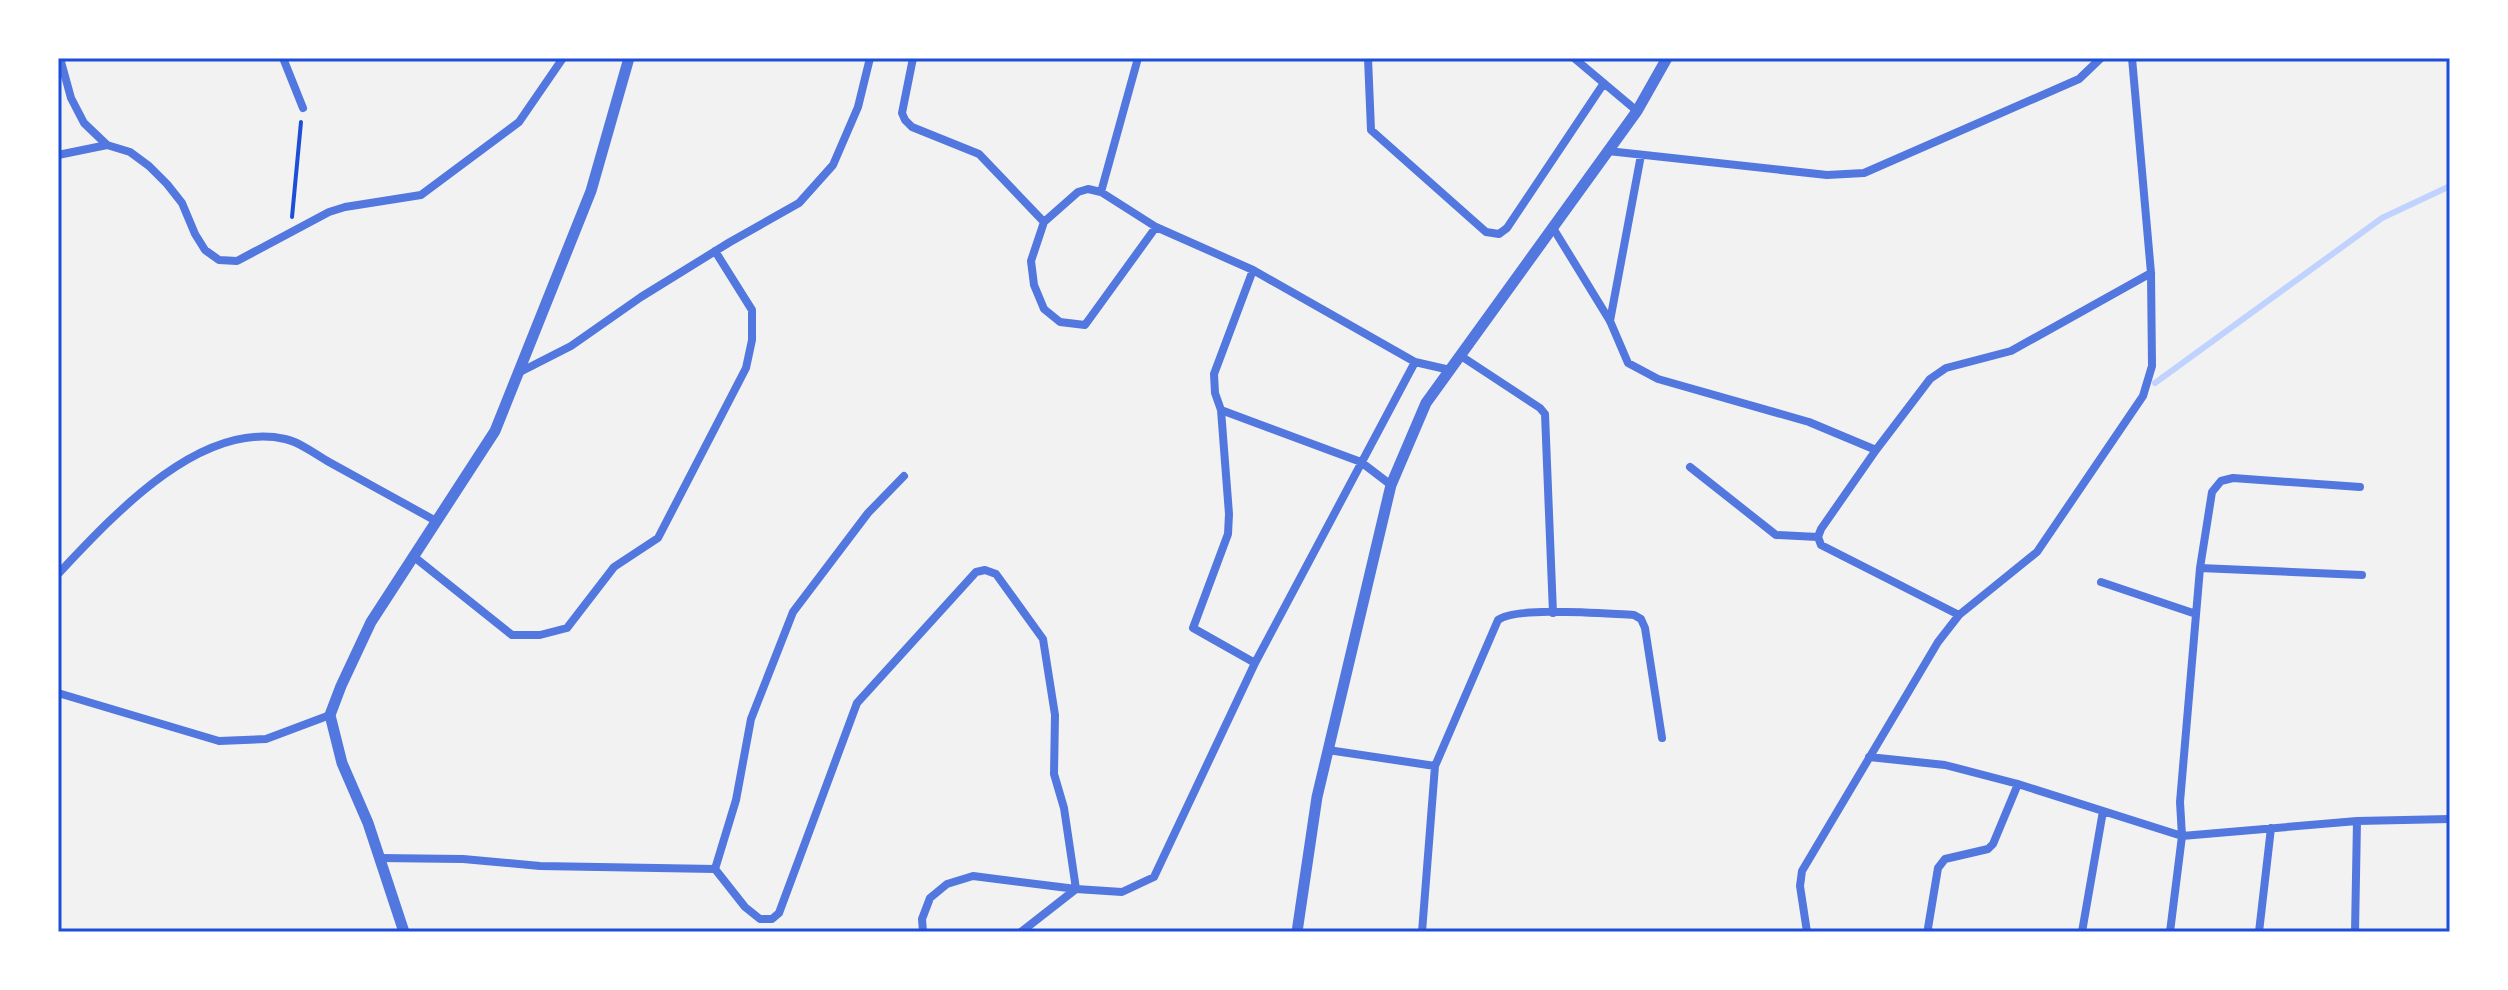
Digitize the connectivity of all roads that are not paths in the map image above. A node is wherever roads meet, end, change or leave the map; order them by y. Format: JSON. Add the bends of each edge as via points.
{"nodes":[{"id":1,"x":60,"y":58,"type":"edge"},
{"id":2,"x":283,"y":58,"type":"edge"},
{"id":3,"x":563,"y":58,"type":"edge"},
{"id":4,"x":629,"y":58,"type":"edge"},
{"id":5,"x":870,"y":58,"type":"edge"},
{"id":6,"x":913,"y":58,"type":"edge"},
{"id":7,"x":1138,"y":58,"type":"edge"},
{"id":8,"x":1368,"y":58,"type":"edge"},
{"id":9,"x":1574,"y":58,"type":"edge"},
{"id":10,"x":1667,"y":58,"type":"edge"},
{"id":11,"x":2101,"y":58,"type":"edge"},
{"id":12,"x":2132,"y":58,"type":"edge"},
{"id":13,"x":1604,"y":83,"type":"junction"},
{"id":14,"x":303,"y":108,"type":"road end"},
{"id":15,"x":1637,"y":111,"type":"junction"},
{"id":16,"x":107,"y":145,"type":"junction"},
{"id":17,"x":1608,"y":151,"type":"junction"},
{"id":18,"x":58,"y":155,"type":"edge"},
{"id":19,"x":1641,"y":155,"type":"junction"},
{"id":20,"x":1101,"y":192,"type":"junction"},
{"id":21,"x":1044,"y":222,"type":"junction"},
{"id":22,"x":1156,"y":227,"type":"junction"},
{"id":23,"x":1553,"y":228,"type":"junction"},
{"id":24,"x":715,"y":251,"type":"junction"},
{"id":25,"x":1253,"y":270,"type":"junction"},
{"id":26,"x":2151,"y":273,"type":"junction"},
{"id":27,"x":1610,"y":321,"type":"junction"},
{"id":28,"x":1461,"y":356,"type":"junction"},
{"id":29,"x":1415,"y":362,"type":"junction"},
{"id":30,"x":1450,"y":370,"type":"junction"},
{"id":31,"x":517,"y":373,"type":"junction"},
{"id":32,"x":1221,"y":410,"type":"junction"},
{"id":33,"x":1876,"y":450,"type":"junction"},
{"id":34,"x":1361,"y":462,"type":"junction"},
{"id":35,"x":1690,"y":467,"type":"dead end"},
{"id":36,"x":904,"y":476,"type":"dead end"},
{"id":37,"x":1391,"y":485,"type":"junction"},
{"id":38,"x":2360,"y":487,"type":"dead end"},
{"id":39,"x":436,"y":521,"type":"junction"},
{"id":40,"x":1818,"y":537,"type":"junction"},
{"id":41,"x":413,"y":556,"type":"junction"},
{"id":42,"x":2200,"y":568,"type":"junction"},
{"id":43,"x":58,"y":574,"type":"edge"},
{"id":44,"x":2362,"y":575,"type":"dead end"},
{"id":45,"x":2101,"y":582,"type":"dead end"},
{"id":46,"x":1553,"y":613,"type":"junction"},
{"id":47,"x":2196,"y":614,"type":"junction"},
{"id":48,"x":1959,"y":615,"type":"junction"},
{"id":49,"x":1255,"y":663,"type":"junction"},
{"id":50,"x":58,"y":693,"type":"edge"},
{"id":51,"x":330,"y":715,"type":"junction"},
{"id":52,"x":1662,"y":738,"type":"dead end"},
{"id":53,"x":1328,"y":750,"type":"junction"},
{"id":54,"x":1869,"y":757,"type":"junction"},
{"id":55,"x":1435,"y":766,"type":"junction"},
{"id":56,"x":2018,"y":784,"type":"junction"},
{"id":57,"x":2103,"y":811,"type":"junction"},
{"id":58,"x":2450,"y":819,"type":"edge"},
{"id":59,"x":2357,"y":821,"type":"junction"},
{"id":60,"x":2271,"y":828,"type":"junction"},
{"id":61,"x":2182,"y":836,"type":"junction"},
{"id":62,"x":379,"y":858,"type":"junction"},
{"id":63,"x":715,"y":869,"type":"junction"},
{"id":64,"x":1076,"y":889,"type":"junction"},
{"id":65,"x":404,"y":932,"type":"edge"},
{"id":66,"x":923,"y":932,"type":"edge"},
{"id":67,"x":1021,"y":932,"type":"edge"},
{"id":68,"x":1297,"y":932,"type":"edge"},
{"id":69,"x":1422,"y":932,"type":"edge"},
{"id":70,"x":1807,"y":932,"type":"edge"},
{"id":71,"x":1929,"y":932,"type":"edge"},
{"id":72,"x":2082,"y":932,"type":"edge"},
{"id":73,"x":2170,"y":932,"type":"edge"},
{"id":74,"x":2259,"y":932,"type":"edge"},
{"id":75,"x":2355,"y":932,"type":"edge"}],
"edges":[{"from":1,"to":16,"type":"street","via":[[84,123]]},
{"from":2,"to":14,"type":"street"},
{"from":3,"to":16,"type":"street","via":[[519,122],[421,195],[329,212],[237,261],[219,260],[205,250],[167,184],[130,152]]},
{"from":4,"to":31,"type":"street","via":[[591,191]]},
{"from":5,"to":24,"type":"street","via":[[858,107],[833,165],[799,203]]},
{"from":6,"to":21,"type":"street","via":[[905,120],[979,154]]},
{"from":7,"to":20,"type":"street"},
{"from":8,"to":13,"type":"street","via":[[1371,130],[1486,232],[1499,234]]},
{"from":9,"to":13,"type":"street"},
{"from":10,"to":15,"type":"street"},
{"from":11,"to":19,"type":"street","via":[[2079,79],[1864,173],[1827,175]]},
{"from":12,"to":26,"type":"street"},
{"from":13,"to":15,"type":"street"},
{"from":15,"to":17,"type":"street"},
{"from":16,"to":18,"type":"street"},
{"from":17,"to":19,"type":"street"},
{"from":17,"to":23,"type":"street"},
{"from":19,"to":27,"type":"street"},
{"from":20,"to":21,"type":"street","via":[[1078,192]]},
{"from":20,"to":22,"type":"street"},
{"from":21,"to":22,"type":"street","via":[[1031,261],[1034,285],[1044,309],[1060,322],[1085,325]]},
{"from":22,"to":25,"type":"street"},
{"from":23,"to":27,"type":"street"},
{"from":23,"to":28,"type":"street"},
{"from":24,"to":31,"type":"street","via":[[571,346]]},
{"from":24,"to":41,"type":"street","via":[[752,310],[752,340],[746,368],[658,538],[614,567],[567,628],[540,635],[512,635]]},
{"from":25,"to":29,"type":"street"},
{"from":25,"to":32,"type":"street","via":[[1214,374]]},
{"from":26,"to":33,"type":"street","via":[[2011,351],[1946,368],[1930,379]]},
{"from":26,"to":48,"type":"street","via":[[2152,366],[2143,396],[2037,552]]},
{"from":27,"to":33,"type":"street","via":[[1628,363],[1658,379],[1809,422]]},
{"from":28,"to":30,"type":"street"},
{"from":28,"to":46,"type":"street","via":[[1545,414]]},
{"from":29,"to":30,"type":"street"},
{"from":29,"to":34,"type":"street"},
{"from":30,"to":37,"type":"street","via":[[1426,403]]},
{"from":31,"to":39,"type":"street","via":[[495,431]]},
{"from":32,"to":34,"type":"street"},
{"from":32,"to":49,"type":"street","via":[[1228,534],[1193,628]]},
{"from":33,"to":40,"type":"street"},
{"from":34,"to":37,"type":"street"},
{"from":34,"to":49,"type":"street"},
{"from":35,"to":40,"type":"street","via":[[1776,535]]},
{"from":36,"to":63,"type":"street","via":[[868,513],[793,612],[751,719],[736,800]]},
{"from":37,"to":53,"type":"street"},
{"from":38,"to":42,"type":"street","via":[[2221,481],[2212,492]]},
{"from":39,"to":41,"type":"street"},
{"from":39,"to":43,"type":"street","via":[[288,439],[250,436],[201,451],[164,474]]},
{"from":40,"to":48,"type":"street","via":[[1821,545]]},
{"from":41,"to":51,"type":"street","via":[[371,622]]},
{"from":42,"to":44,"type":"street"},
{"from":42,"to":47,"type":"street"},
{"from":45,"to":47,"type":"street"},
{"from":46,"to":52,"type":"street","via":[[1641,619]]},
{"from":46,"to":55,"type":"street","via":[[1505,615],[1498,620]]},
{"from":47,"to":61,"type":"street","via":[[2180,802]]},
{"from":48,"to":54,"type":"street"},
{"from":49,"to":64,"type":"street","via":[[1154,877],[1122,892]]},
{"from":50,"to":51,"type":"street","via":[[219,741],[266,739]]},
{"from":51,"to":62,"type":"street","via":[[342,763]]},
{"from":53,"to":55,"type":"street"},
{"from":53,"to":68,"type":"street"},
{"from":54,"to":56,"type":"street","via":[[1945,765]]},
{"from":54,"to":70,"type":"street","via":[[1802,871]]},
{"from":55,"to":69,"type":"street"},
{"from":56,"to":57,"type":"street"},
{"from":56,"to":71,"type":"street","via":[[1993,844],[1945,859],[1938,868]]},
{"from":57,"to":61,"type":"street"},
{"from":57,"to":72,"type":"street"},
{"from":58,"to":59,"type":"street"},
{"from":59,"to":60,"type":"street"},
{"from":59,"to":75,"type":"street"},
{"from":60,"to":61,"type":"street"},
{"from":60,"to":74,"type":"street"},
{"from":61,"to":73,"type":"street"},
{"from":62,"to":63,"type":"street"},
{"from":62,"to":65,"type":"street"},
{"from":63,"to":64,"type":"street","via":[[760,919],[779,913],[857,703],[976,572],[985,570],[996,574],[1043,639],[1055,715],[1054,774]]},
{"from":64,"to":66,"type":"street","via":[[973,876],[947,884],[930,898]]},
{"from":64,"to":67,"type":"street"}]}
